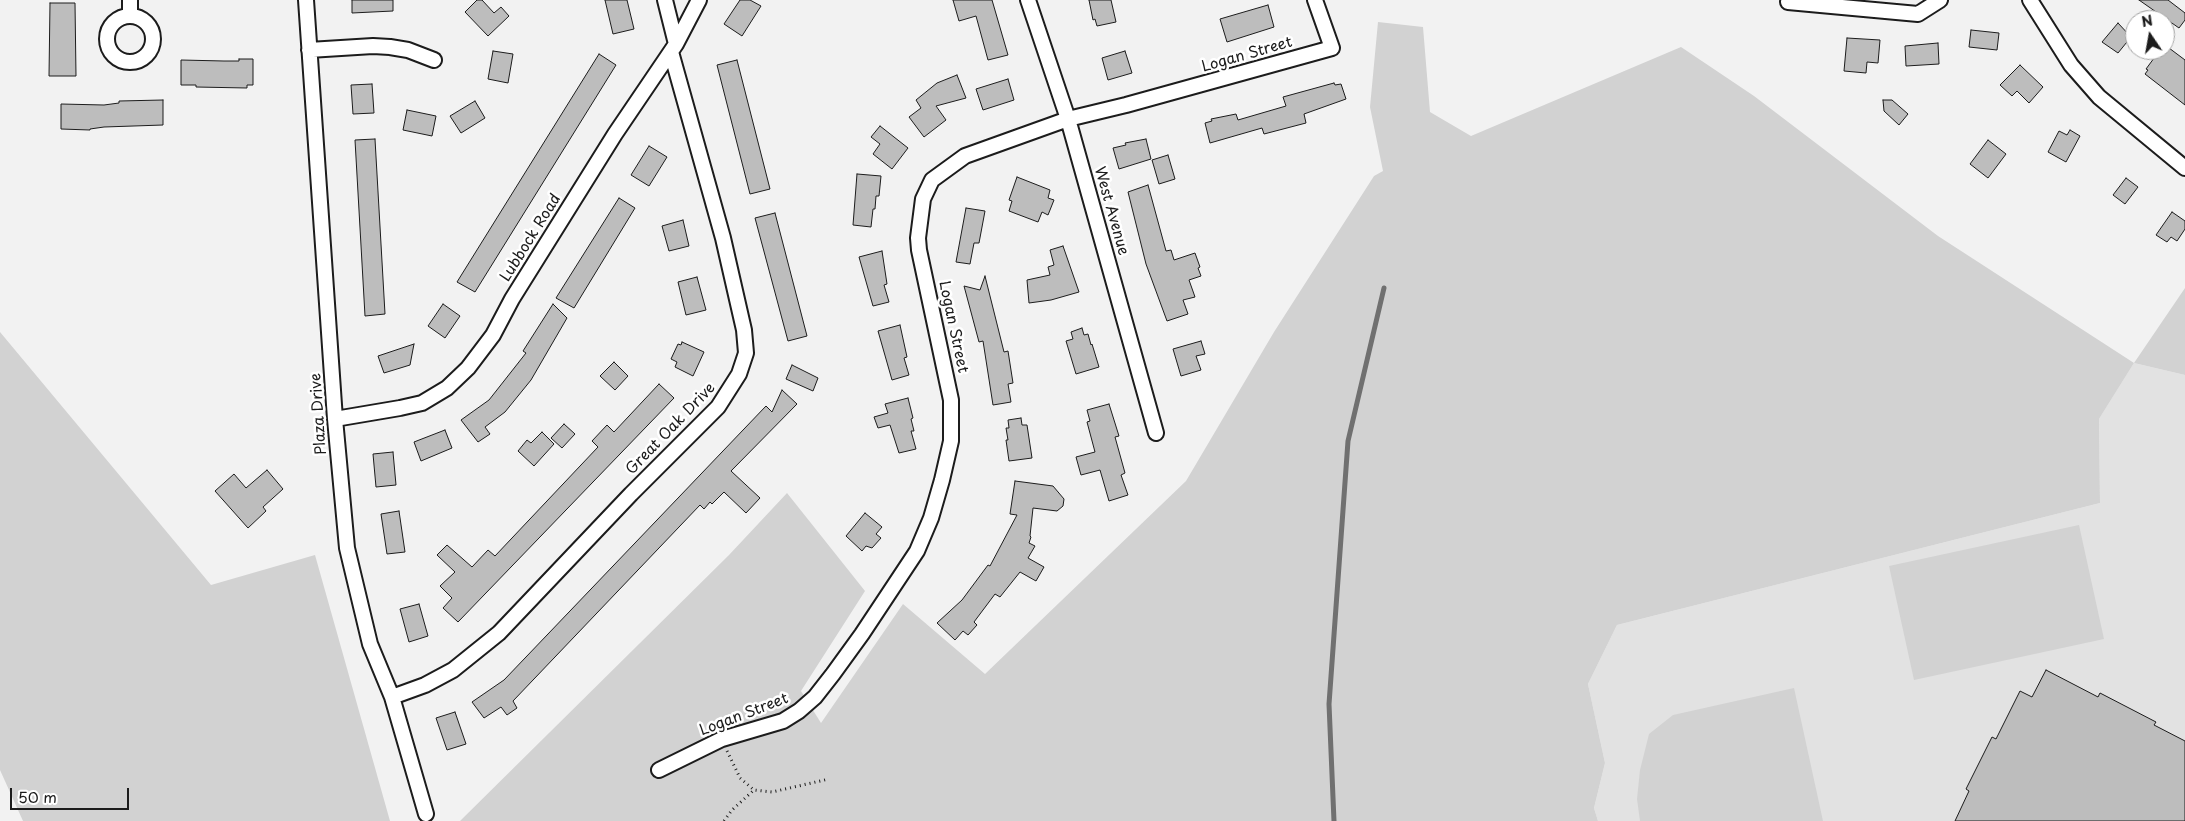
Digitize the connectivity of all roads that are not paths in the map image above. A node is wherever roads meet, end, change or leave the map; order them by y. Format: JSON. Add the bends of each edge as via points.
{"nodes":[{"id":1,"x":130,"y":0,"type":"edge"},
{"id":2,"x":306,"y":0,"type":"edge"},
{"id":3,"x":665,"y":0,"type":"edge"},
{"id":4,"x":700,"y":0,"type":"edge"},
{"id":5,"x":1028,"y":0,"type":"edge"},
{"id":6,"x":1315,"y":0,"type":"edge"},
{"id":7,"x":1940,"y":0,"type":"edge"},
{"id":8,"x":2030,"y":0,"type":"edge"},
{"id":9,"x":1788,"y":2,"type":"dead end"},
{"id":10,"x":130,"y":16,"type":"dead end"},
{"id":11,"x":674,"y":48,"type":"junction"},
{"id":12,"x":309,"y":50,"type":"junction"},
{"id":13,"x":434,"y":60,"type":"dead end"},
{"id":14,"x":1068,"y":119,"type":"junction"},
{"id":15,"x":2185,"y":168,"type":"edge"},
{"id":16,"x":335,"y":419,"type":"junction"},
{"id":17,"x":1156,"y":434,"type":"dead end"},
{"id":18,"x":392,"y":697,"type":"junction"},
{"id":19,"x":660,"y":770,"type":"dead end"},
{"id":20,"x":426,"y":814,"type":"dead end"}],
"edges":[{"from":1,"to":10,"type":"street"},
{"from":2,"to":12,"type":"street","name":"Plaza Drive"},
{"from":3,"to":11,"type":"street","name":"Great Oak Drive"},
{"from":4,"to":11,"type":"street","name":"Lubbock Road"},
{"from":5,"to":14,"type":"street","name":"West Avenue"},
{"from":6,"to":14,"type":"street","name":"Logan Street","via":[[1332,48]]},
{"from":7,"to":9,"type":"street","via":[[1918,14]]},
{"from":8,"to":15,"type":"street","via":[[2071,65],[2099,97]]},
{"from":11,"to":16,"type":"street","name":"Lubbock Road","via":[[610,142],[493,335],[464,373],[422,403]]},
{"from":11,"to":18,"type":"street","name":"Great Oak Drive","via":[[744,330],[746,353],[740,374],[718,406],[499,633],[454,670]]},
{"from":12,"to":13,"type":"street","via":[[390,47]]},
{"from":12,"to":16,"type":"street","name":"Plaza Drive"},
{"from":14,"to":17,"type":"street","name":"West Avenue"},
{"from":14,"to":19,"type":"street","name":"Logan Street","via":[[965,156],[938,174],[927,189],[919,225],[919,250],[951,400],[950,441],[930,518],[917,551],[900,579],[815,697],[799,712],[783,721],[722,739]]},
{"from":16,"to":18,"type":"street","name":"Plaza Drive","via":[[347,548],[370,644]]},
{"from":18,"to":20,"type":"street","name":"Plaza Drive"}]}
